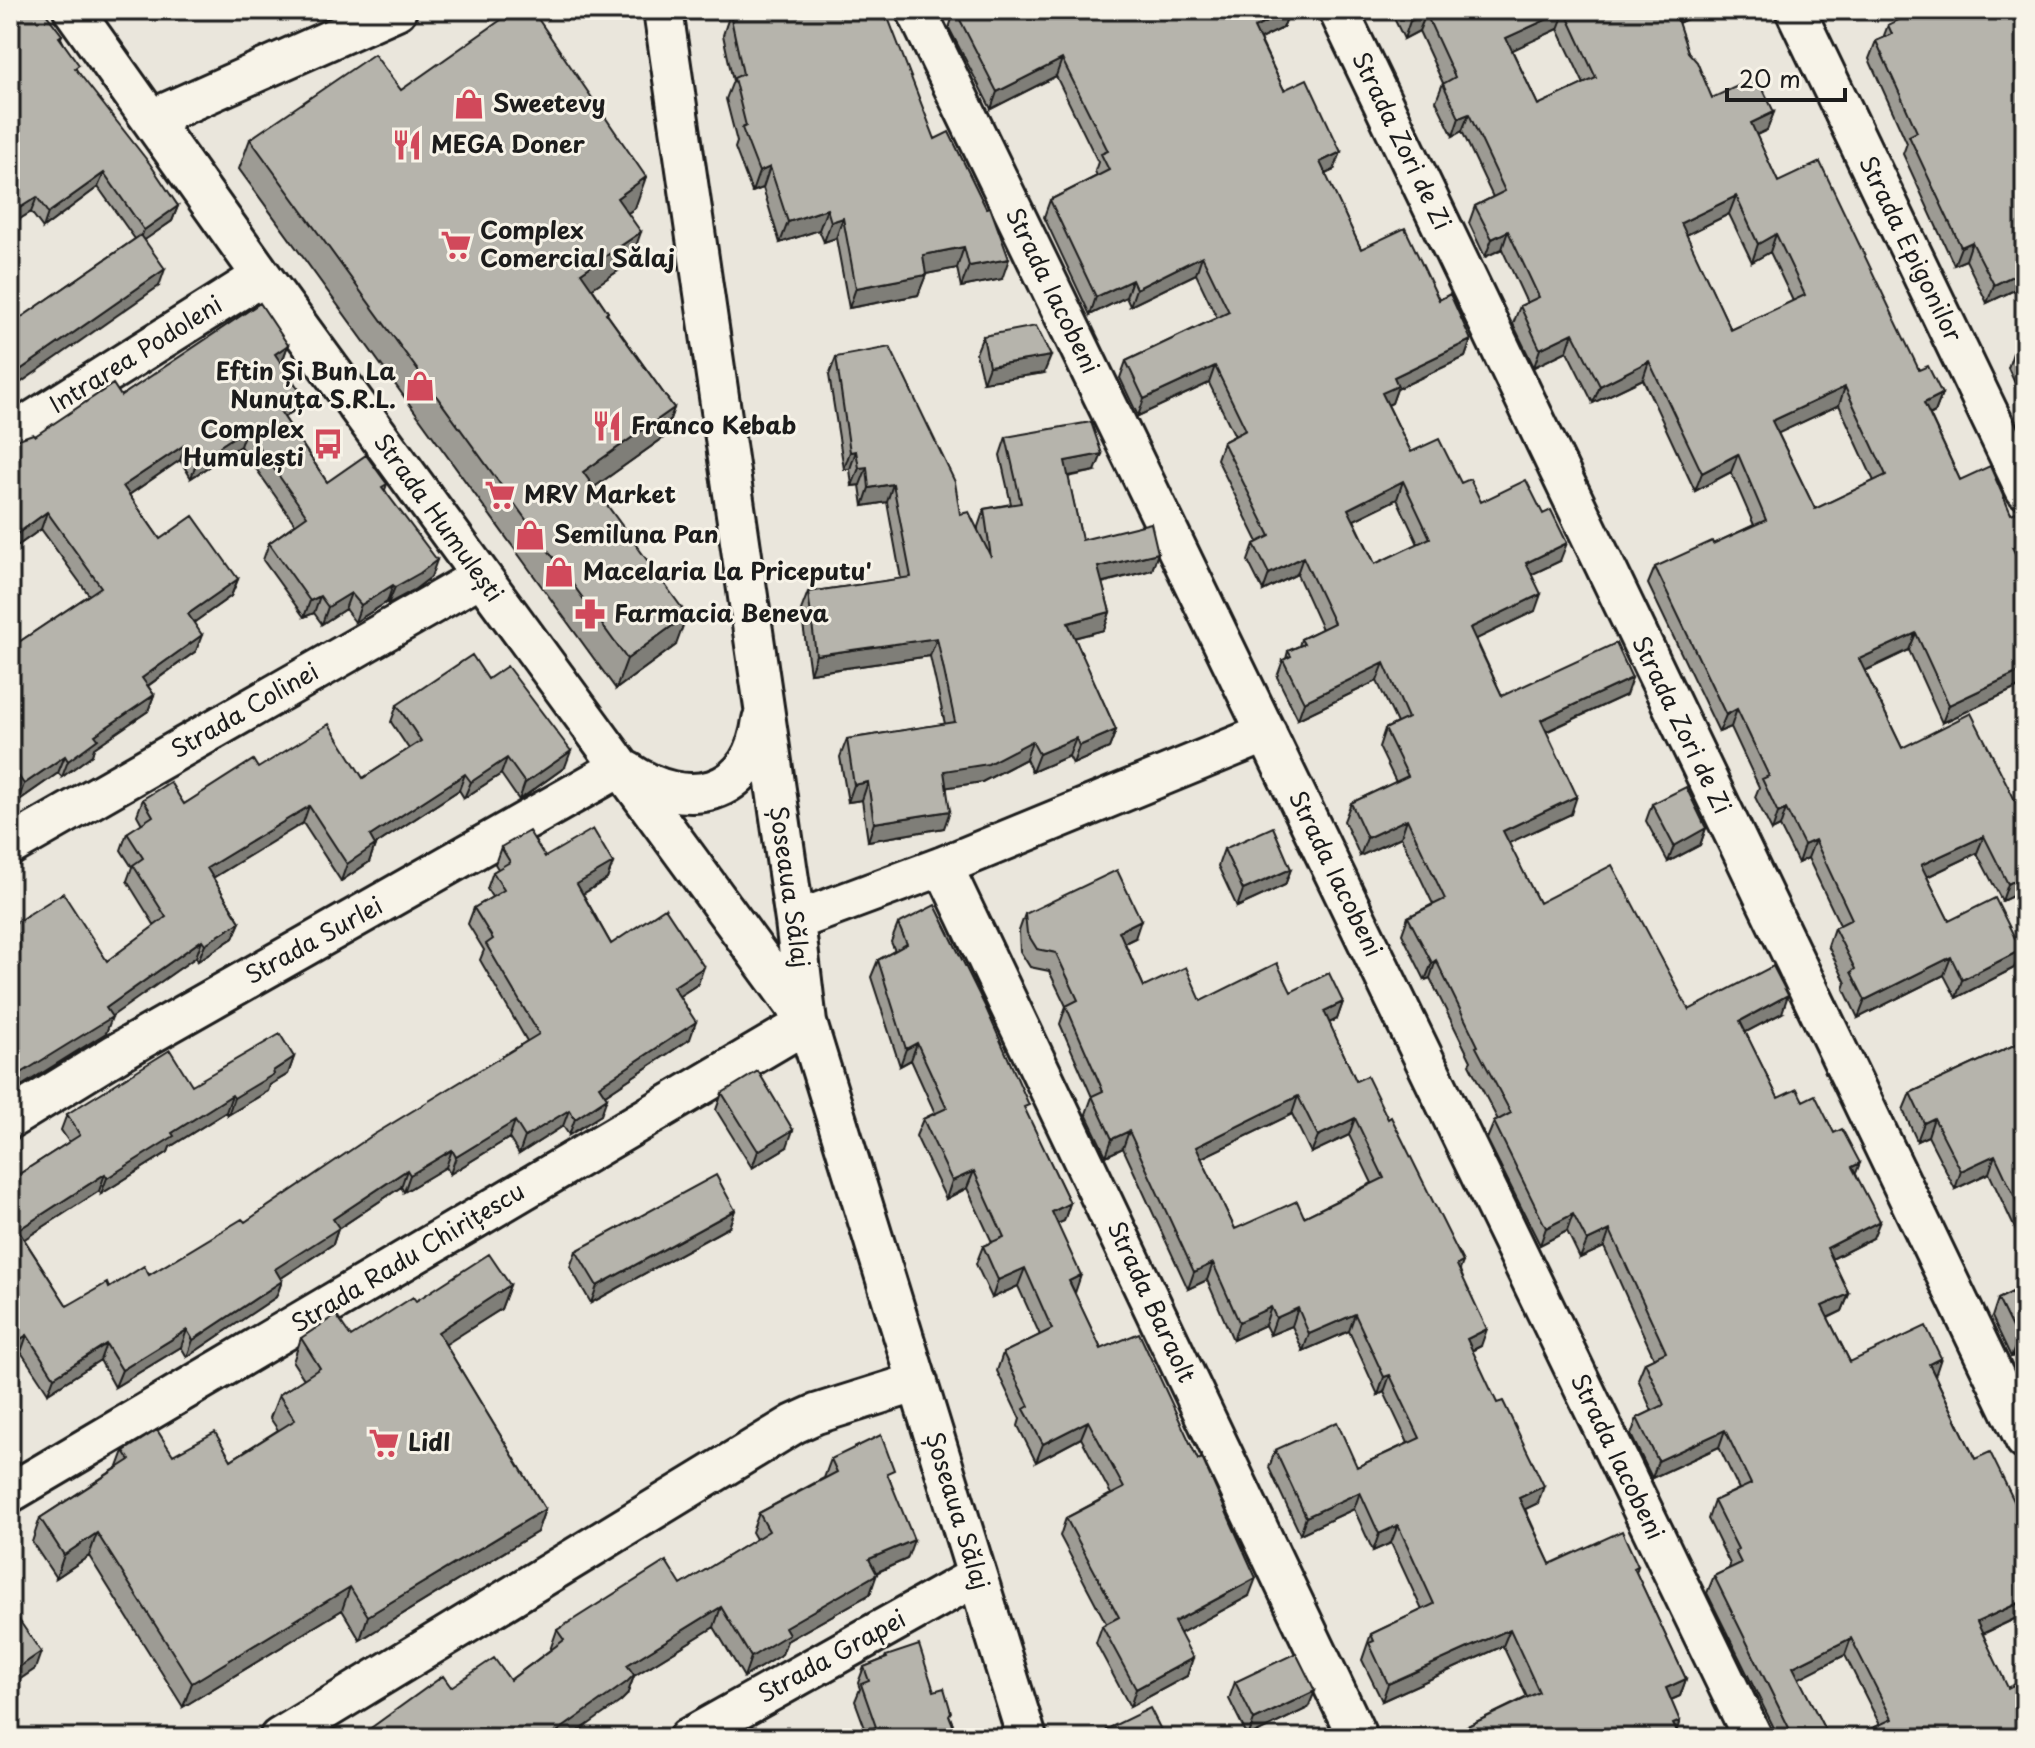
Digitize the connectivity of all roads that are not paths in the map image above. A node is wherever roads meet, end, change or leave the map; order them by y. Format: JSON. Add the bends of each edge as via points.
{"nodes":[{"id":1,"x":73,"y":10,"type":"edge"},
{"id":2,"x":397,"y":10,"type":"edge"},
{"id":3,"x":663,"y":10,"type":"edge"},
{"id":4,"x":916,"y":10,"type":"edge"},
{"id":5,"x":1338,"y":10,"type":"edge"},
{"id":6,"x":1795,"y":10,"type":"edge"},
{"id":7,"x":151,"y":119,"type":"junction"},
{"id":8,"x":262,"y":276,"type":"junction"},
{"id":9,"x":10,"y":435,"type":"edge"},
{"id":10,"x":2025,"y":489,"type":"edge"},
{"id":11,"x":480,"y":577,"type":"junction"},
{"id":12,"x":764,"y":706,"type":"junction"},
{"id":13,"x":1267,"y":733,"type":"junction"},
{"id":14,"x":621,"y":767,"type":"junction"},
{"id":15,"x":10,"y":846,"type":"edge"},
{"id":16,"x":943,"y":866,"type":"junction"},
{"id":17,"x":795,"y":921,"type":"junction"},
{"id":18,"x":807,"y":1023,"type":"junction"},
{"id":19,"x":10,"y":1119,"type":"edge"},
{"id":20,"x":918,"y":1382,"type":"junction"},
{"id":21,"x":2025,"y":1440,"type":"edge"},
{"id":22,"x":10,"y":1493,"type":"edge"},
{"id":23,"x":977,"y":1576,"type":"junction"},
{"id":24,"x":279,"y":1738,"type":"edge"},
{"id":25,"x":688,"y":1738,"type":"edge"},
{"id":26,"x":1027,"y":1738,"type":"edge"},
{"id":27,"x":1358,"y":1738,"type":"edge"},
{"id":28,"x":1753,"y":1738,"type":"edge"}],
"edges":[{"from":1,"to":7,"type":"street","name":"Strada Humulești"},
{"from":2,"to":7,"type":"street"},
{"from":3,"to":12,"type":"street","name":"Șoseaua Sălaj"},
{"from":4,"to":13,"type":"street","name":"Strada Iacobeni"},
{"from":5,"to":21,"type":"street","name":"Strada Zori de Zi"},
{"from":6,"to":10,"type":"street","name":"Strada Epigonilor"},
{"from":7,"to":8,"type":"street","name":"Strada Humulești"},
{"from":8,"to":9,"type":"street","name":"Intrarea Podoleni"},
{"from":8,"to":11,"type":"street","name":"Strada Humulești"},
{"from":11,"to":14,"type":"street","name":"Strada Humulești"},
{"from":11,"to":15,"type":"street","name":"Strada Colinei"},
{"from":12,"to":14,"type":"street","via":[[756,748],[745,768],[707,792],[684,795],[662,790]]},
{"from":12,"to":17,"type":"street","name":"Șoseaua Sălaj"},
{"from":13,"to":16,"type":"street"},
{"from":13,"to":28,"type":"street","name":"Strada Iacobeni"},
{"from":14,"to":18,"type":"street","name":"Strada Humulești"},
{"from":14,"to":19,"type":"street","name":"Strada Surlei"},
{"from":16,"to":17,"type":"street"},
{"from":16,"to":27,"type":"street","name":"Strada Baraolt"},
{"from":17,"to":18,"type":"street","name":"Șoseaua Sălaj"},
{"from":18,"to":20,"type":"street","name":"Șoseaua Sălaj"},
{"from":18,"to":22,"type":"street","name":"Strada Radu Chirițescu"},
{"from":20,"to":23,"type":"street","name":"Șoseaua Sălaj"},
{"from":20,"to":24,"type":"street","via":[[794,1424]]},
{"from":23,"to":25,"type":"street","name":"Strada Grapei"},
{"from":23,"to":26,"type":"street","name":"Șoseaua Sălaj"}]}
